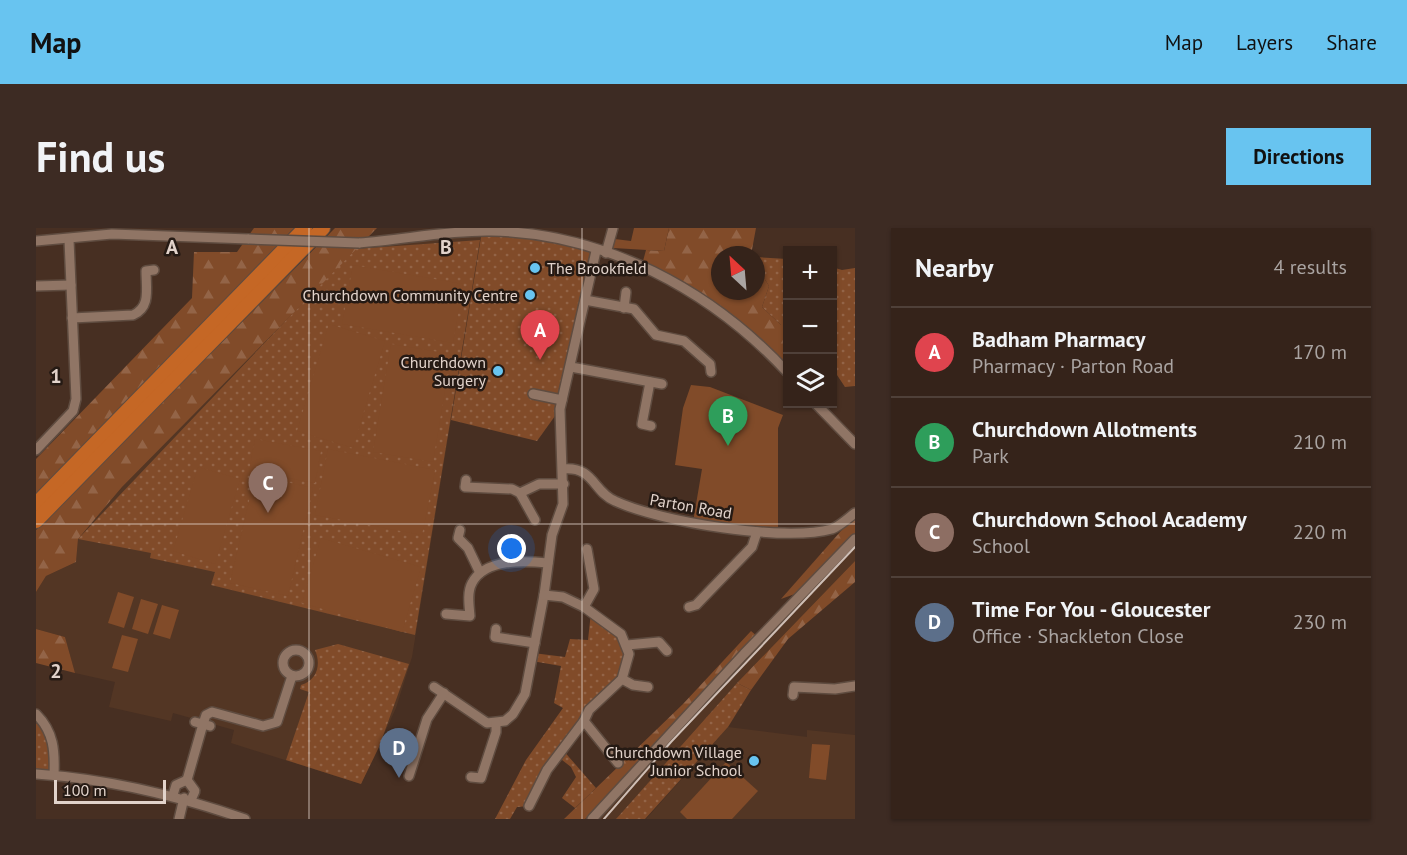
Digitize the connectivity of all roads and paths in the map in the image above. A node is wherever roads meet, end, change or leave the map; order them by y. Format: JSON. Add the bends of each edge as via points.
{"nodes":[{"id":1,"x":305,"y":228,"type":"edge"},
{"id":2,"x":323,"y":228,"type":"edge"},
{"id":3,"x":612,"y":228,"type":"edge"},
{"id":4,"x":111,"y":231,"type":"edge"},
{"id":5,"x":548,"y":232,"type":"edge"},
{"id":6,"x":69,"y":240,"type":"junction"},
{"id":7,"x":36,"y":241,"type":"edge"},
{"id":8,"x":596,"y":251,"type":"junction"},
{"id":9,"x":606,"y":253,"type":"junction"},
{"id":10,"x":154,"y":270,"type":"dead end"},
{"id":11,"x":71,"y":285,"type":"junction"},
{"id":12,"x":36,"y":286,"type":"edge"},
{"id":13,"x":626,"y":292,"type":"dead end"},
{"id":14,"x":585,"y":300,"type":"junction"},
{"id":15,"x":624,"y":308,"type":"junction"},
{"id":16,"x":72,"y":318,"type":"junction"},
{"id":17,"x":711,"y":364,"type":"dead end"},
{"id":18,"x":572,"y":367,"type":"junction"},
{"id":19,"x":783,"y":368,"type":"edge"},
{"id":20,"x":650,"y":382,"type":"junction"},
{"id":21,"x":662,"y":384,"type":"dead end"},
{"id":22,"x":533,"y":394,"type":"dead end"},
{"id":23,"x":562,"y":400,"type":"junction"},
{"id":24,"x":820,"y":408,"type":"edge"},
{"id":25,"x":651,"y":426,"type":"dead end"},
{"id":26,"x":855,"y":444,"type":"edge"},
{"id":27,"x":36,"y":450,"type":"edge"},
{"id":28,"x":563,"y":469,"type":"junction"},
{"id":29,"x":466,"y":480,"type":"dead end"},
{"id":30,"x":564,"y":484,"type":"junction"},
{"id":31,"x":521,"y":497,"type":"junction"},
{"id":32,"x":36,"y":504,"type":"edge"},
{"id":33,"x":855,"y":513,"type":"edge"},
{"id":34,"x":535,"y":520,"type":"dead end"},
{"id":35,"x":36,"y":521,"type":"edge"},
{"id":36,"x":757,"y":532,"type":"junction"},
{"id":37,"x":457,"y":537,"type":"dead end"},
{"id":38,"x":855,"y":539,"type":"edge"},
{"id":39,"x":591,"y":554,"type":"dead end"},
{"id":40,"x":548,"y":563,"type":"junction"},
{"id":41,"x":480,"y":573,"type":"junction"},
{"id":42,"x":544,"y":595,"type":"junction"},
{"id":43,"x":584,"y":607,"type":"junction"},
{"id":44,"x":688,"y":607,"type":"dead end"},
{"id":45,"x":446,"y":614,"type":"dead end"},
{"id":46,"x":496,"y":629,"type":"dead end"},
{"id":47,"x":535,"y":643,"type":"junction"},
{"id":48,"x":627,"y":645,"type":"junction"},
{"id":49,"x":667,"y":651,"type":"dead end"},
{"id":50,"x":292,"y":676,"type":"dead end"},
{"id":51,"x":622,"y":679,"type":"junction"},
{"id":52,"x":855,"y":686,"type":"edge"},
{"id":53,"x":434,"y":687,"type":"dead end"},
{"id":54,"x":648,"y":687,"type":"dead end"},
{"id":55,"x":444,"y":693,"type":"junction"},
{"id":56,"x":793,"y":695,"type":"dead end"},
{"id":57,"x":36,"y":714,"type":"edge"},
{"id":58,"x":584,"y":721,"type":"junction"},
{"id":59,"x":496,"y":723,"type":"junction"},
{"id":60,"x":618,"y":763,"type":"dead end"},
{"id":61,"x":36,"y":774,"type":"edge"},
{"id":62,"x":54,"y":775,"type":"junction"},
{"id":63,"x":409,"y":776,"type":"dead end"},
{"id":64,"x":480,"y":779,"type":"dead end"},
{"id":65,"x":188,"y":780,"type":"junction"},
{"id":66,"x":173,"y":795,"type":"junction"},
{"id":67,"x":187,"y":799,"type":"junction"},
{"id":68,"x":529,"y":806,"type":"dead end"},
{"id":69,"x":179,"y":819,"type":"edge"},
{"id":70,"x":245,"y":819,"type":"edge"},
{"id":71,"x":592,"y":819,"type":"edge"}],
"edges":[{"from":1,"to":32,"type":"highway"},
{"from":2,"to":35,"type":"highway"},
{"from":3,"to":9,"type":"street"},
{"from":4,"to":5,"type":"street","bridge":true,"via":[[359,243],[475,231]]},
{"from":4,"to":6,"type":"street"},
{"from":5,"to":8,"type":"street"},
{"from":6,"to":7,"type":"street"},
{"from":6,"to":11,"type":"street"},
{"from":8,"to":9,"type":"street"},
{"from":8,"to":14,"type":"street"},
{"from":9,"to":19,"type":"street","via":[[642,265],[704,300]]},
{"from":10,"to":16,"type":"street","via":[[146,271],[146,304],[142,311],[133,315]]},
{"from":11,"to":12,"type":"street"},
{"from":11,"to":16,"type":"street"},
{"from":13,"to":15,"type":"street"},
{"from":14,"to":15,"type":"street"},
{"from":14,"to":18,"type":"street"},
{"from":15,"to":17,"type":"street","via":[[634,309],[656,335],[686,337]]},
{"from":16,"to":27,"type":"street","via":[[76,399],[73,411]]},
{"from":18,"to":20,"type":"street"},
{"from":18,"to":23,"type":"street"},
{"from":20,"to":21,"type":"street"},
{"from":20,"to":25,"type":"street","via":[[642,424]]},
{"from":22,"to":23,"type":"street"},
{"from":23,"to":28,"type":"street","via":[[559,430]]},
{"from":24,"to":26,"type":"street"},
{"from":28,"to":30,"type":"street"},
{"from":28,"to":36,"type":"street","name":"Parton Road","via":[[576,468],[611,500],[645,514]]},
{"from":29,"to":31,"type":"street","via":[[465,487],[512,489]]},
{"from":30,"to":31,"type":"street","via":[[539,484]]},
{"from":30,"to":40,"type":"street"},
{"from":31,"to":34,"type":"street"},
{"from":33,"to":36,"type":"street","name":"Parton Road","via":[[834,528]]},
{"from":36,"to":44,"type":"street","via":[[752,547],[696,605]]},
{"from":37,"to":41,"type":"street","via":[[468,548]]},
{"from":38,"to":71,"type":"street"},
{"from":39,"to":43,"type":"street","via":[[594,589]]},
{"from":40,"to":41,"type":"street","via":[[522,561]]},
{"from":40,"to":42,"type":"street"},
{"from":41,"to":45,"type":"street","via":[[469,594],[470,621]]},
{"from":42,"to":43,"type":"street","via":[[563,597]]},
{"from":42,"to":47,"type":"street"},
{"from":43,"to":48,"type":"street","via":[[621,634]]},
{"from":46,"to":47,"type":"street","via":[[495,637]]},
{"from":47,"to":59,"type":"street","via":[[525,694],[513,714]]},
{"from":48,"to":49,"type":"street","via":[[659,642]]},
{"from":48,"to":51,"type":"street","via":[[629,654]]},
{"from":50,"to":65,"type":"street","via":[[277,722],[263,726],[212,712],[206,715]]},
{"from":51,"to":54,"type":"street"},
{"from":51,"to":58,"type":"street","via":[[589,710]]},
{"from":52,"to":56,"type":"street","via":[[794,687]]},
{"from":53,"to":55,"type":"street"},
{"from":55,"to":59,"type":"street","via":[[479,718]]},
{"from":55,"to":63,"type":"street","via":[[428,719]]},
{"from":57,"to":62,"type":"street","via":[[49,730],[56,750]]},
{"from":58,"to":60,"type":"street"},
{"from":58,"to":68,"type":"street","via":[[547,770]]},
{"from":59,"to":64,"type":"street"},
{"from":61,"to":62,"type":"street"},
{"from":62,"to":66,"type":"street"},
{"from":65,"to":66,"type":"street","via":[[176,785]]},
{"from":65,"to":67,"type":"street","via":[[195,791]]},
{"from":66,"to":67,"type":"street"},
{"from":67,"to":69,"type":"street"},
{"from":67,"to":70,"type":"street"}]}
